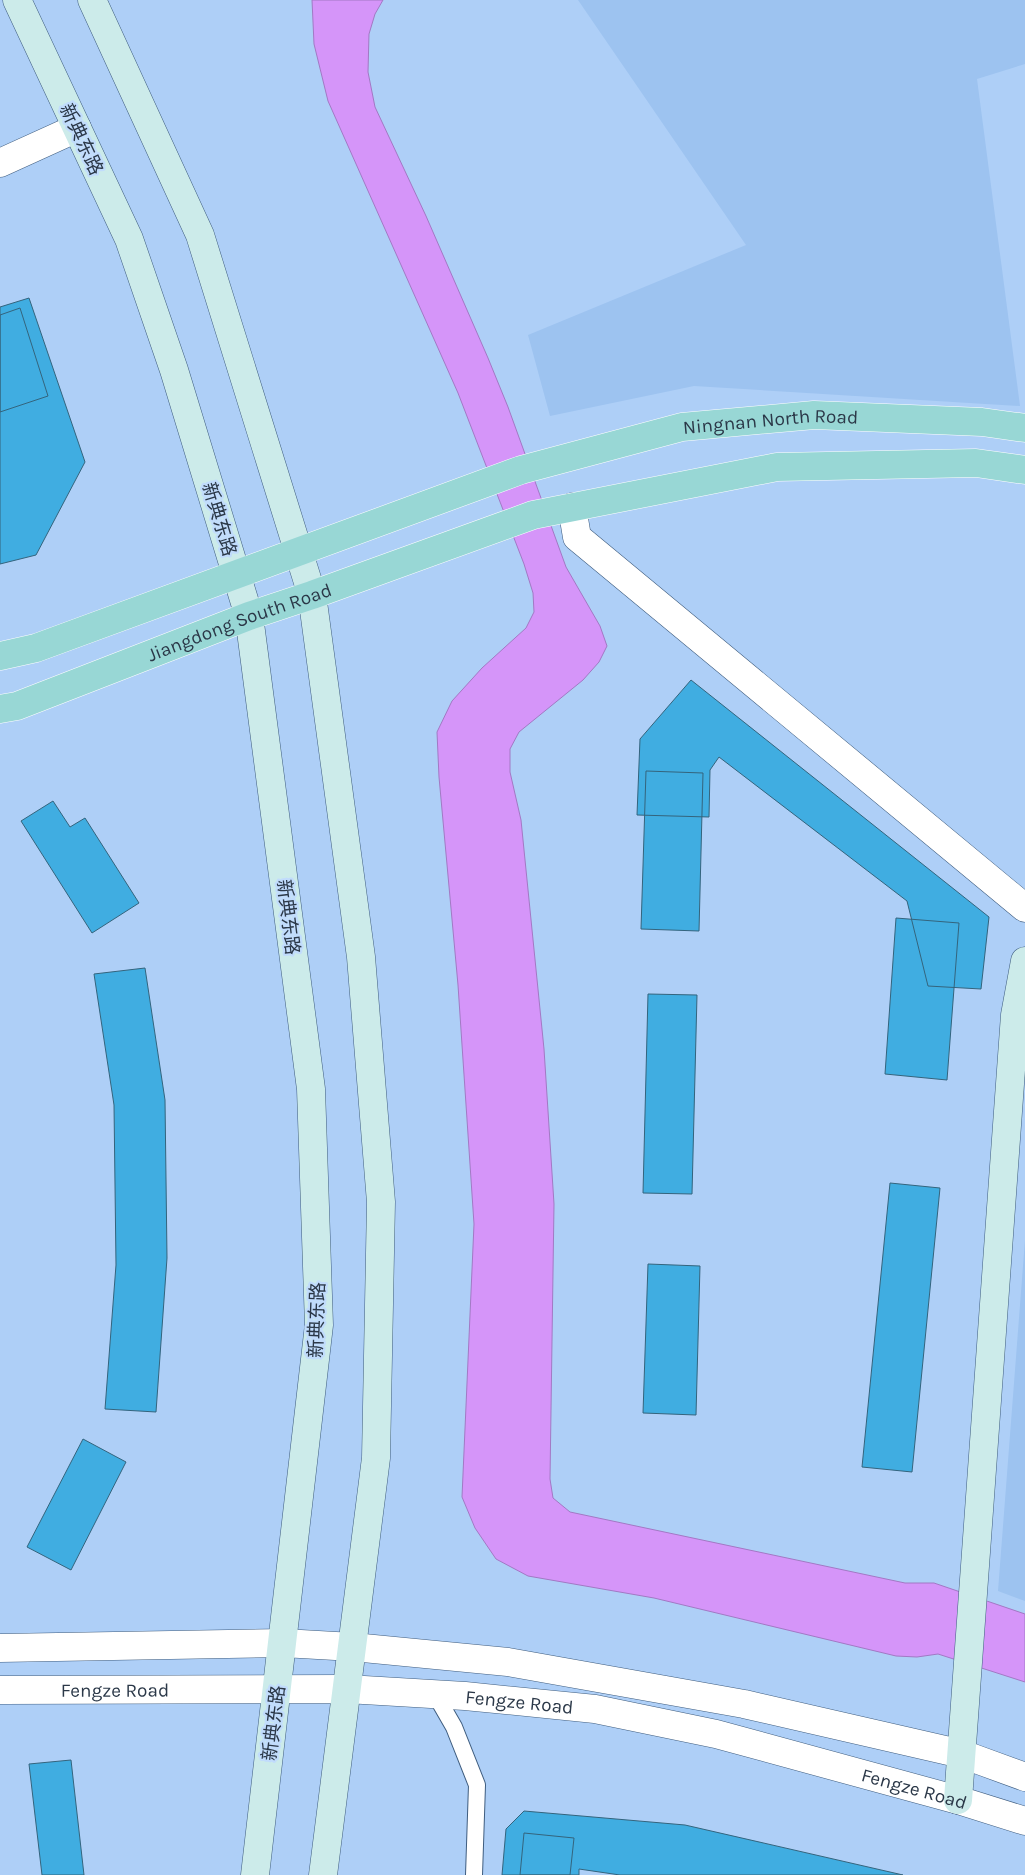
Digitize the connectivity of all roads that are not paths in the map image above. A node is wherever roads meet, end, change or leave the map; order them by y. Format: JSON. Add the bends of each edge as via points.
{"nodes":[{"id":1,"x":17,"y":0,"type":"edge"},
{"id":2,"x":92,"y":0,"type":"edge"},
{"id":3,"x":77,"y":128,"type":"junction"},
{"id":4,"x":0,"y":163,"type":"edge"},
{"id":5,"x":1025,"y":428,"type":"edge"},
{"id":6,"x":1025,"y":470,"type":"edge"},
{"id":7,"x":572,"y":507,"type":"junction"},
{"id":8,"x":299,"y":552,"type":"junction"},
{"id":9,"x":237,"y":575,"type":"junction"},
{"id":10,"x":312,"y":595,"type":"junction"},
{"id":11,"x":249,"y":616,"type":"junction"},
{"id":12,"x":0,"y":656,"type":"edge"},
{"id":13,"x":0,"y":709,"type":"edge"},
{"id":14,"x":1025,"y":908,"type":"edge"},
{"id":15,"x":1025,"y":961,"type":"edge"},
{"id":16,"x":283,"y":1643,"type":"junction"},
{"id":17,"x":353,"y":1647,"type":"junction"},
{"id":18,"x":0,"y":1648,"type":"edge"},
{"id":19,"x":347,"y":1689,"type":"junction"},
{"id":20,"x":0,"y":1690,"type":"edge"},
{"id":21,"x":277,"y":1690,"type":"junction"},
{"id":22,"x":435,"y":1694,"type":"junction"},
{"id":23,"x":962,"y":1754,"type":"junction"},
{"id":24,"x":1025,"y":1777,"type":"edge"},
{"id":25,"x":958,"y":1800,"type":"junction"},
{"id":26,"x":1025,"y":1821,"type":"edge"},
{"id":27,"x":255,"y":1875,"type":"edge"},
{"id":28,"x":323,"y":1875,"type":"edge"},
{"id":29,"x":474,"y":1875,"type":"edge"}],
"edges":[{"from":1,"to":3,"type":"main road","name":"新典东路"},
{"from":2,"to":8,"type":"main road","via":[[200,235]]},
{"from":3,"to":4,"type":"street"},
{"from":3,"to":9,"type":"main road","name":"新典东路","via":[[129,239],[174,370]]},
{"from":5,"to":8,"type":"main road","name":"Ningnan North Road","via":[[982,422],[814,415],[682,427],[521,470]]},
{"from":6,"to":7,"type":"main road","via":[[976,463],[777,467]]},
{"from":7,"to":10,"type":"main road","name":"Jiangdong South Road","via":[[533,515]]},
{"from":7,"to":14,"type":"street","via":[[577,537]]},
{"from":8,"to":9,"type":"main road"},
{"from":8,"to":10,"type":"main road"},
{"from":9,"to":11,"type":"main road","name":"新典东路"},
{"from":9,"to":12,"type":"main road","via":[[36,648]]},
{"from":10,"to":11,"type":"main road","name":"Jiangdong South Road"},
{"from":10,"to":17,"type":"main road","via":[[361,957],[381,1202],[376,1458]]},
{"from":11,"to":13,"type":"main road","name":"Jiangdong South Road","via":[[17,706]]},
{"from":11,"to":16,"type":"main road","name":"新典东路","via":[[311,1089],[319,1325]]},
{"from":15,"to":23,"type":"main road","via":[[1015,1015]]},
{"from":16,"to":17,"type":"street","name":"Fengze Road"},
{"from":16,"to":18,"type":"street","name":"Fengze Road"},
{"from":16,"to":21,"type":"main road","name":"新典东路"},
{"from":17,"to":19,"type":"main road"},
{"from":17,"to":23,"type":"street","name":"Fengze Road","via":[[508,1662],[744,1704]]},
{"from":19,"to":21,"type":"street","name":"Fengze Road"},
{"from":19,"to":22,"type":"street","name":"Fengze Road"},
{"from":19,"to":28,"type":"main road"},
{"from":20,"to":21,"type":"street","name":"Fengze Road"},
{"from":21,"to":27,"type":"main road","name":"新典东路"},
{"from":22,"to":25,"type":"street","name":"Fengze Road","via":[[604,1711],[716,1734]]},
{"from":22,"to":29,"type":"lane","via":[[454,1727],[477,1785]]},
{"from":23,"to":24,"type":"street","name":"Fengze Road"},
{"from":23,"to":25,"type":"main road"},
{"from":25,"to":26,"type":"street","name":"Fengze Road"}]}
